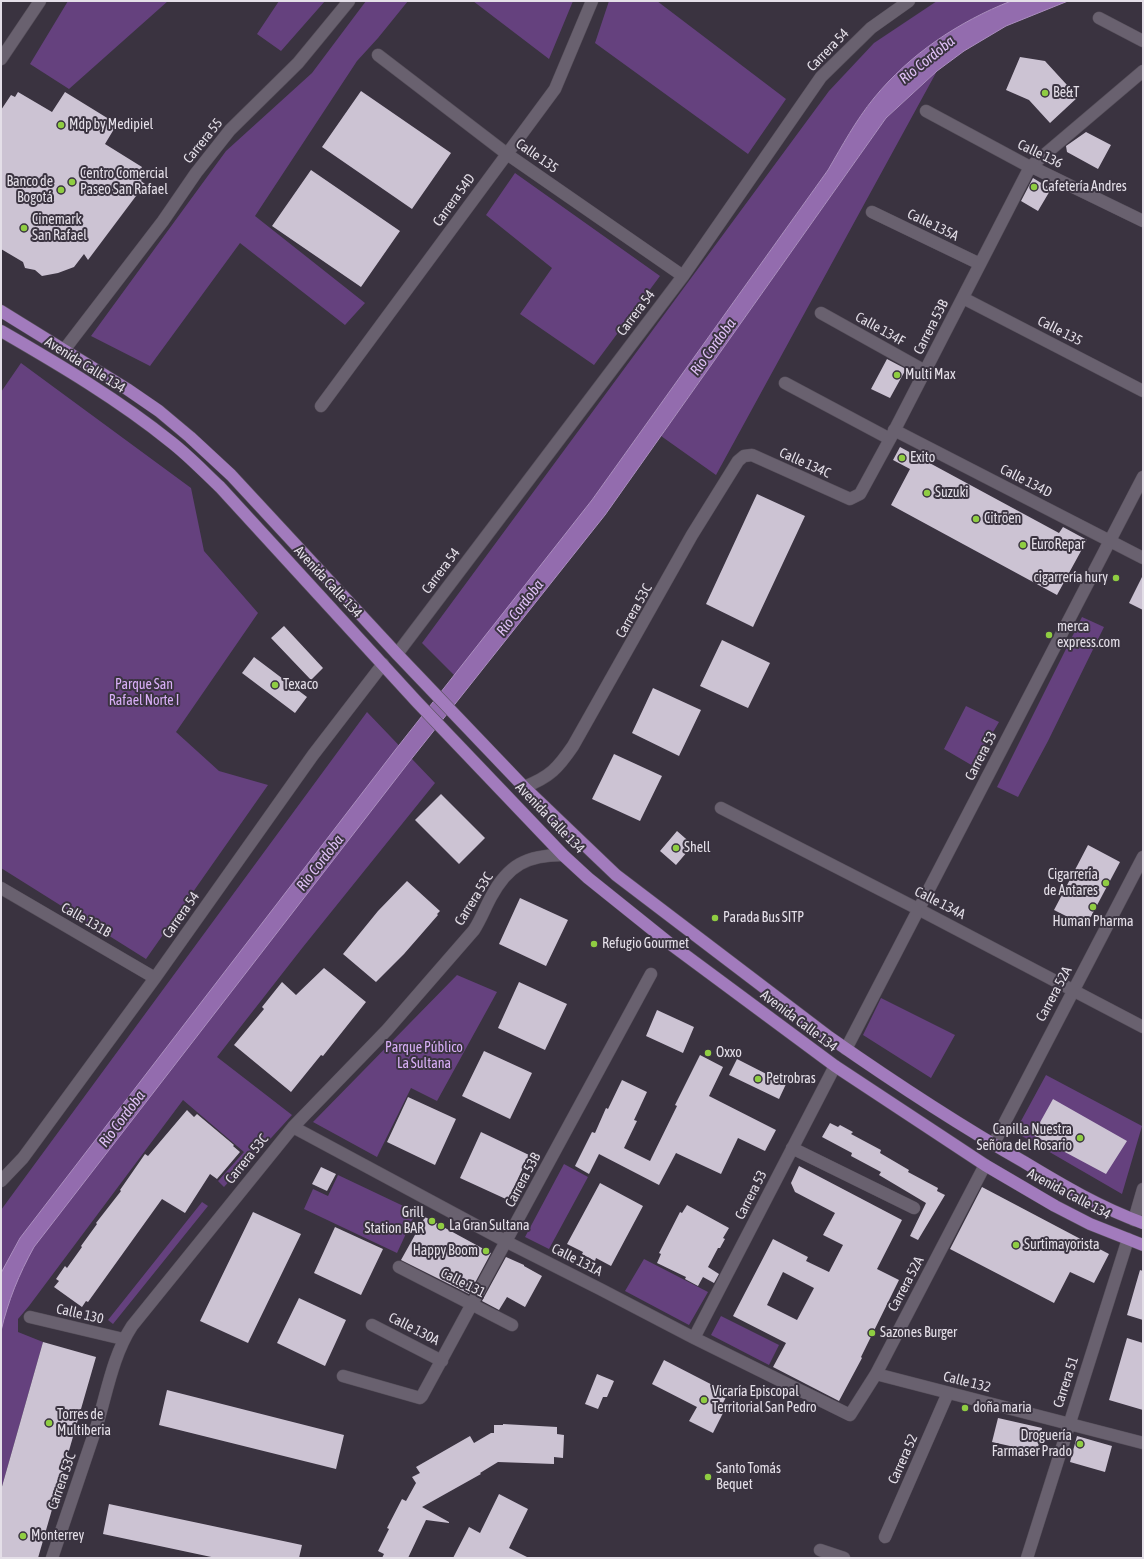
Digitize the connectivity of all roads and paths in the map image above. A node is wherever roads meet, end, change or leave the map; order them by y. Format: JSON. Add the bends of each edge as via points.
{"nodes":[{"id":1,"x":40,"y":1,"type":"edge"},
{"id":2,"x":350,"y":1,"type":"edge"},
{"id":3,"x":592,"y":1,"type":"edge"},
{"id":4,"x":909,"y":1,"type":"edge"},
{"id":5,"x":1099,"y":18,"type":"dead end"},
{"id":6,"x":1143,"y":41,"type":"edge"},
{"id":7,"x":378,"y":55,"type":"dead end"},
{"id":8,"x":1,"y":59,"type":"edge"},
{"id":9,"x":1143,"y":70,"type":"edge"},
{"id":10,"x":926,"y":111,"type":"dead end"},
{"id":11,"x":507,"y":154,"type":"junction"},
{"id":12,"x":1030,"y":167,"type":"junction"},
{"id":13,"x":872,"y":212,"type":"dead end"},
{"id":14,"x":1143,"y":221,"type":"edge"},
{"id":15,"x":980,"y":264,"type":"junction"},
{"id":16,"x":683,"y":276,"type":"junction"},
{"id":17,"x":963,"y":298,"type":"junction"},
{"id":18,"x":1,"y":311,"type":"edge"},
{"id":19,"x":821,"y":313,"type":"dead end"},
{"id":20,"x":1,"y":332,"type":"edge"},
{"id":21,"x":64,"y":350,"type":"junction"},
{"id":22,"x":925,"y":371,"type":"junction"},
{"id":23,"x":785,"y":383,"type":"dead end"},
{"id":24,"x":1143,"y":391,"type":"edge"},
{"id":25,"x":321,"y":406,"type":"dead end"},
{"id":26,"x":892,"y":435,"type":"junction"},
{"id":27,"x":744,"y":456,"type":"joint"},
{"id":28,"x":1143,"y":477,"type":"edge"},
{"id":29,"x":854,"y":498,"type":"joint"},
{"id":30,"x":1110,"y":541,"type":"junction"},
{"id":31,"x":1143,"y":558,"type":"edge"},
{"id":32,"x":397,"y":654,"type":"junction"},
{"id":33,"x":383,"y":664,"type":"junction"},
{"id":34,"x":524,"y":787,"type":"junction"},
{"id":35,"x":721,"y":808,"type":"dead end"},
{"id":36,"x":563,"y":855,"type":"junction"},
{"id":37,"x":1143,"y":857,"type":"edge"},
{"id":38,"x":1,"y":888,"type":"edge"},
{"id":39,"x":918,"y":909,"type":"junction"},
{"id":40,"x":651,"y":974,"type":"dead end"},
{"id":41,"x":155,"y":978,"type":"junction"},
{"id":42,"x":1073,"y":990,"type":"junction"},
{"id":43,"x":1143,"y":1027,"type":"edge"},
{"id":44,"x":846,"y":1049,"type":"junction"},
{"id":45,"x":835,"y":1066,"type":"junction"},
{"id":46,"x":293,"y":1127,"type":"junction"},
{"id":47,"x":993,"y":1144,"type":"junction"},
{"id":48,"x":792,"y":1148,"type":"junction"},
{"id":49,"x":985,"y":1165,"type":"junction"},
{"id":50,"x":1,"y":1182,"type":"edge"},
{"id":51,"x":1143,"y":1189,"type":"edge"},
{"id":52,"x":914,"y":1208,"type":"dead end"},
{"id":53,"x":1139,"y":1222,"type":"edge"},
{"id":54,"x":1128,"y":1239,"type":"junction"},
{"id":55,"x":507,"y":1242,"type":"junction"},
{"id":56,"x":1143,"y":1245,"type":"edge"},
{"id":57,"x":399,"y":1267,"type":"dead end"},
{"id":58,"x":472,"y":1304,"type":"junction"},
{"id":59,"x":30,"y":1317,"type":"dead end"},
{"id":60,"x":372,"y":1325,"type":"dead end"},
{"id":61,"x":512,"y":1325,"type":"dead end"},
{"id":62,"x":694,"y":1338,"type":"junction"},
{"id":63,"x":123,"y":1339,"type":"junction"},
{"id":64,"x":442,"y":1360,"type":"junction"},
{"id":65,"x":876,"y":1374,"type":"junction"},
{"id":66,"x":343,"y":1376,"type":"dead end"},
{"id":67,"x":948,"y":1393,"type":"junction"},
{"id":68,"x":850,"y":1415,"type":"joint"},
{"id":69,"x":1068,"y":1424,"type":"junction"},
{"id":70,"x":1143,"y":1443,"type":"edge"},
{"id":71,"x":885,"y":1537,"type":"dead end"},
{"id":72,"x":820,"y":1550,"type":"dead end"},
{"id":73,"x":52,"y":1558,"type":"edge"},
{"id":74,"x":844,"y":1558,"type":"edge"},
{"id":75,"x":1027,"y":1558,"type":"edge"}],
"edges":[{"from":1,"to":8,"type":"street"},
{"from":2,"to":21,"type":"street","name":"Carrera 55","via":[[298,63],[230,130]]},
{"from":3,"to":11,"type":"street","name":"Carrera 54D","via":[[555,89]]},
{"from":4,"to":16,"type":"street","name":"Carrera 54","via":[[871,28],[821,77]]},
{"from":5,"to":6,"type":"street"},
{"from":7,"to":11,"type":"street","name":"Calle 135"},
{"from":9,"to":12,"type":"street"},
{"from":10,"to":12,"type":"street","name":"Calle 136"},
{"from":11,"to":16,"type":"street","name":"Calle 135"},
{"from":11,"to":25,"type":"street","name":"Carrera 54D"},
{"from":12,"to":14,"type":"street","name":"Calle 136"},
{"from":12,"to":15,"type":"street","name":"Carrera 53B"},
{"from":13,"to":15,"type":"street","name":"Calle 135A"},
{"from":15,"to":17,"type":"street","name":"Carrera 53B"},
{"from":16,"to":32,"type":"street","name":"Carrera 54"},
{"from":17,"to":22,"type":"street","name":"Carrera 53B"},
{"from":17,"to":24,"type":"street","name":"Calle 135"},
{"from":18,"to":21,"type":"main road","name":"Avenida Calle 134"},
{"from":19,"to":22,"type":"street","name":"Calle 134F"},
{"from":20,"to":33,"type":"main road","name":"Avenida Calle 134","via":[[110,398],[172,443],[220,488]]},
{"from":21,"to":32,"type":"main road","name":"Avenida Calle 134","via":[[159,411],[211,456]]},
{"from":22,"to":26,"type":"street","name":"Carrera 53B"},
{"from":23,"to":26,"type":"street","name":"Calle 134D"},
{"from":26,"to":29,"type":"street","name":"Carrera 53B","via":[[860,494]]},
{"from":26,"to":30,"type":"street","name":"Calle 134D"},
{"from":27,"to":29,"type":"street","name":"Calle 134C","via":[[752,455],[850,499]]},
{"from":27,"to":34,"type":"street","name":"Carrera 53C","via":[[738,461],[692,535],[573,746],[557,768],[537,782]]},
{"from":28,"to":30,"type":"street","name":"Carrera 53"},
{"from":30,"to":31,"type":"street","name":"Calle 134D"},
{"from":30,"to":39,"type":"street","name":"Carrera 53"},
{"from":32,"to":34,"type":"main road","name":"Avenida Calle 134"},
{"from":33,"to":36,"type":"main road","name":"Avenida Calle 134"},
{"from":33,"to":41,"type":"street","name":"Carrera 54","via":[[313,756]]},
{"from":34,"to":44,"type":"main road","name":"Avenida Calle 134","via":[[616,875]]},
{"from":35,"to":39,"type":"street","name":"Calle 134A"},
{"from":36,"to":45,"type":"main road","name":"Avenida Calle 134","via":[[669,942]]},
{"from":36,"to":46,"type":"street","name":"Carrera 53C","via":[[532,857],[517,865],[500,881],[474,930],[387,1030]]},
{"from":37,"to":42,"type":"street","name":"Carrera 52A"},
{"from":38,"to":41,"type":"street","name":"Calle 131B"},
{"from":39,"to":42,"type":"street","name":"Calle 134A"},
{"from":39,"to":44,"type":"street","name":"Carrera 53"},
{"from":40,"to":55,"type":"street","name":"Carrera 53B"},
{"from":41,"to":50,"type":"street","name":"Carrera 54","via":[[23,1158]]},
{"from":42,"to":43,"type":"street","name":"Calle 134A"},
{"from":42,"to":47,"type":"street","name":"Carrera 52A"},
{"from":44,"to":47,"type":"main road","name":"Avenida Calle 134"},
{"from":45,"to":48,"type":"street","name":"Carrera 53"},
{"from":45,"to":49,"type":"main road","name":"Avenida Calle 134"},
{"from":46,"to":55,"type":"street","name":"Calle 131A"},
{"from":46,"to":63,"type":"street","name":"Carrera 53C"},
{"from":47,"to":53,"type":"main road","name":"Avenida Calle 134","via":[[1095,1203]]},
{"from":48,"to":52,"type":"street"},
{"from":48,"to":62,"type":"street","name":"Carrera 53"},
{"from":49,"to":54,"type":"main road","name":"Avenida Calle 134","via":[[1073,1216]]},
{"from":49,"to":65,"type":"street","name":"Carrera 52A"},
{"from":51,"to":53,"type":"street"},
{"from":54,"to":56,"type":"main road","name":"Avenida Calle 134"},
{"from":54,"to":69,"type":"street","name":"Carrera 51"},
{"from":55,"to":58,"type":"street","name":"Carrera 53B"},
{"from":55,"to":62,"type":"street","name":"Calle 131A"},
{"from":57,"to":58,"type":"street","name":"Calle 131"},
{"from":58,"to":61,"type":"street","name":"Calle 131"},
{"from":58,"to":64,"type":"street","name":"Carrera 53B"},
{"from":59,"to":63,"type":"street","name":"Calle 130"},
{"from":60,"to":64,"type":"street","name":"Calle 130A"},
{"from":62,"to":68,"type":"street","name":"Calle 131A"},
{"from":63,"to":73,"type":"street","name":"Carrera 53C"},
{"from":64,"to":66,"type":"street","name":"Carrera 53B","via":[[420,1398]]},
{"from":65,"to":67,"type":"street","name":"Calle 132"},
{"from":65,"to":68,"type":"street","name":"Carrera 52A"},
{"from":67,"to":69,"type":"street","name":"Calle 132"},
{"from":67,"to":71,"type":"street","name":"Carrera 52"},
{"from":69,"to":70,"type":"street","name":"Calle 132"},
{"from":69,"to":75,"type":"street","name":"Carrera 51"},
{"from":72,"to":74,"type":"street"}]}
